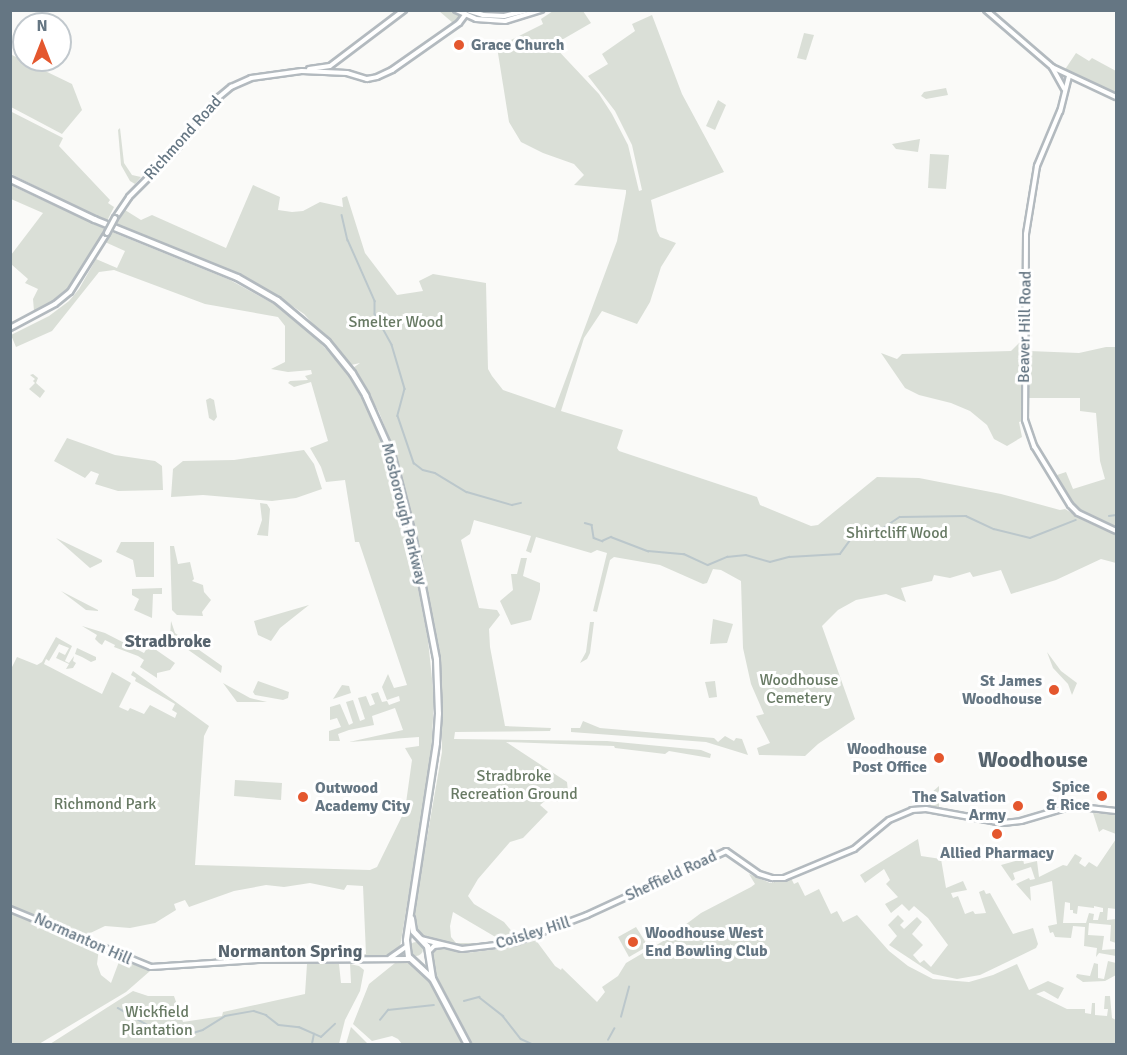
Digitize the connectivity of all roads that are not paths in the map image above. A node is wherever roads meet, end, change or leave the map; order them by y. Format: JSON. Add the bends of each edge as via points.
{"nodes":[{"id":1,"x":404,"y":10,"type":"edge"},
{"id":2,"x":456,"y":10,"type":"edge"},
{"id":3,"x":528,"y":10,"type":"edge"},
{"id":4,"x":541,"y":10,"type":"edge"},
{"id":5,"x":986,"y":10,"type":"edge"},
{"id":6,"x":465,"y":12,"type":"edge"},
{"id":7,"x":486,"y":18,"type":"junction"},
{"id":8,"x":334,"y":63,"type":"junction"},
{"id":9,"x":1052,"y":67,"type":"junction"},
{"id":10,"x":302,"y":71,"type":"junction"},
{"id":11,"x":347,"y":73,"type":"junction"},
{"id":12,"x":1064,"y":74,"type":"junction"},
{"id":13,"x":1069,"y":76,"type":"junction"},
{"id":14,"x":1063,"y":87,"type":"junction"},
{"id":15,"x":1116,"y":97,"type":"edge"},
{"id":16,"x":10,"y":179,"type":"edge"},
{"id":17,"x":10,"y":328,"type":"edge"},
{"id":18,"x":1116,"y":531,"type":"edge"},
{"id":19,"x":1116,"y":811,"type":"edge"},
{"id":20,"x":10,"y":909,"type":"edge"},
{"id":21,"x":411,"y":915,"type":"junction"},
{"id":22,"x":587,"y":915,"type":"joint"},
{"id":23,"x":420,"y":939,"type":"junction"},
{"id":24,"x":443,"y":945,"type":"junction"},
{"id":25,"x":406,"y":946,"type":"junction"},
{"id":26,"x":426,"y":953,"type":"junction"},
{"id":27,"x":386,"y":959,"type":"junction"},
{"id":28,"x":413,"y":959,"type":"junction"},
{"id":29,"x":432,"y":978,"type":"junction"},
{"id":30,"x":467,"y":1044,"type":"edge"}],
"edges":[{"from":1,"to":8,"type":"main road"},
{"from":2,"to":6,"type":"main road"},
{"from":3,"to":7,"type":"main road"},
{"from":4,"to":7,"type":"main road","via":[[513,20]]},
{"from":5,"to":9,"type":"main road"},
{"from":6,"to":7,"type":"main road"},
{"from":6,"to":11,"type":"main road","name":"Richmond Road","via":[[459,23],[385,74],[367,79]]},
{"from":8,"to":10,"type":"main road"},
{"from":8,"to":11,"type":"main road","via":[[336,69]]},
{"from":9,"to":12,"type":"main road"},
{"from":9,"to":14,"type":"main road"},
{"from":10,"to":11,"type":"main road","name":"Richmond Road"},
{"from":10,"to":17,"type":"main road","name":"Richmond Road","bridge":true,"via":[[251,78],[226,91],[129,197],[70,292]]},
{"from":12,"to":13,"type":"main road"},
{"from":12,"to":14,"type":"main road","name":"Beaver Hill Road"},
{"from":13,"to":14,"type":"main road","name":"Beaver Hill Road"},
{"from":13,"to":15,"type":"main road"},
{"from":14,"to":18,"type":"main road","name":"Beaver Hill Road","via":[[1060,111],[1037,166],[1026,234],[1025,420],[1034,446],[1070,506]]},
{"from":16,"to":21,"type":"highway","name":"Mosborough Parkway","via":[[94,219],[237,277],[278,300],[327,342],[365,395],[391,453],[412,534],[436,659],[436,743]]},
{"from":19,"to":22,"type":"main road","name":"Sheffield Road","via":[[1072,806],[1003,823],[912,810],[889,820],[854,849],[784,878],[759,874],[726,851]]},
{"from":20,"to":27,"type":"main road","name":"Normanton Hill","via":[[156,968],[258,960]]},
{"from":21,"to":23,"type":"highway","name":"Mosborough Parkway","via":[[413,931]]},
{"from":21,"to":25,"type":"highway","name":"Mosborough Parkway"},
{"from":22,"to":24,"type":"main road","name":"Coisley Hill","via":[[508,944],[467,949]]},
{"from":23,"to":24,"type":"main road","name":"Coisley Hill"},
{"from":23,"to":25,"type":"highway","via":[[412,939]]},
{"from":23,"to":26,"type":"highway","via":[[427,946]]},
{"from":24,"to":26,"type":"main road"},
{"from":25,"to":27,"type":"main road"},
{"from":25,"to":28,"type":"highway","via":[[406,954]]},
{"from":26,"to":28,"type":"highway"},
{"from":26,"to":29,"type":"highway"},
{"from":27,"to":28,"type":"main road"},
{"from":28,"to":29,"type":"highway"},
{"from":29,"to":30,"type":"highway"}]}
